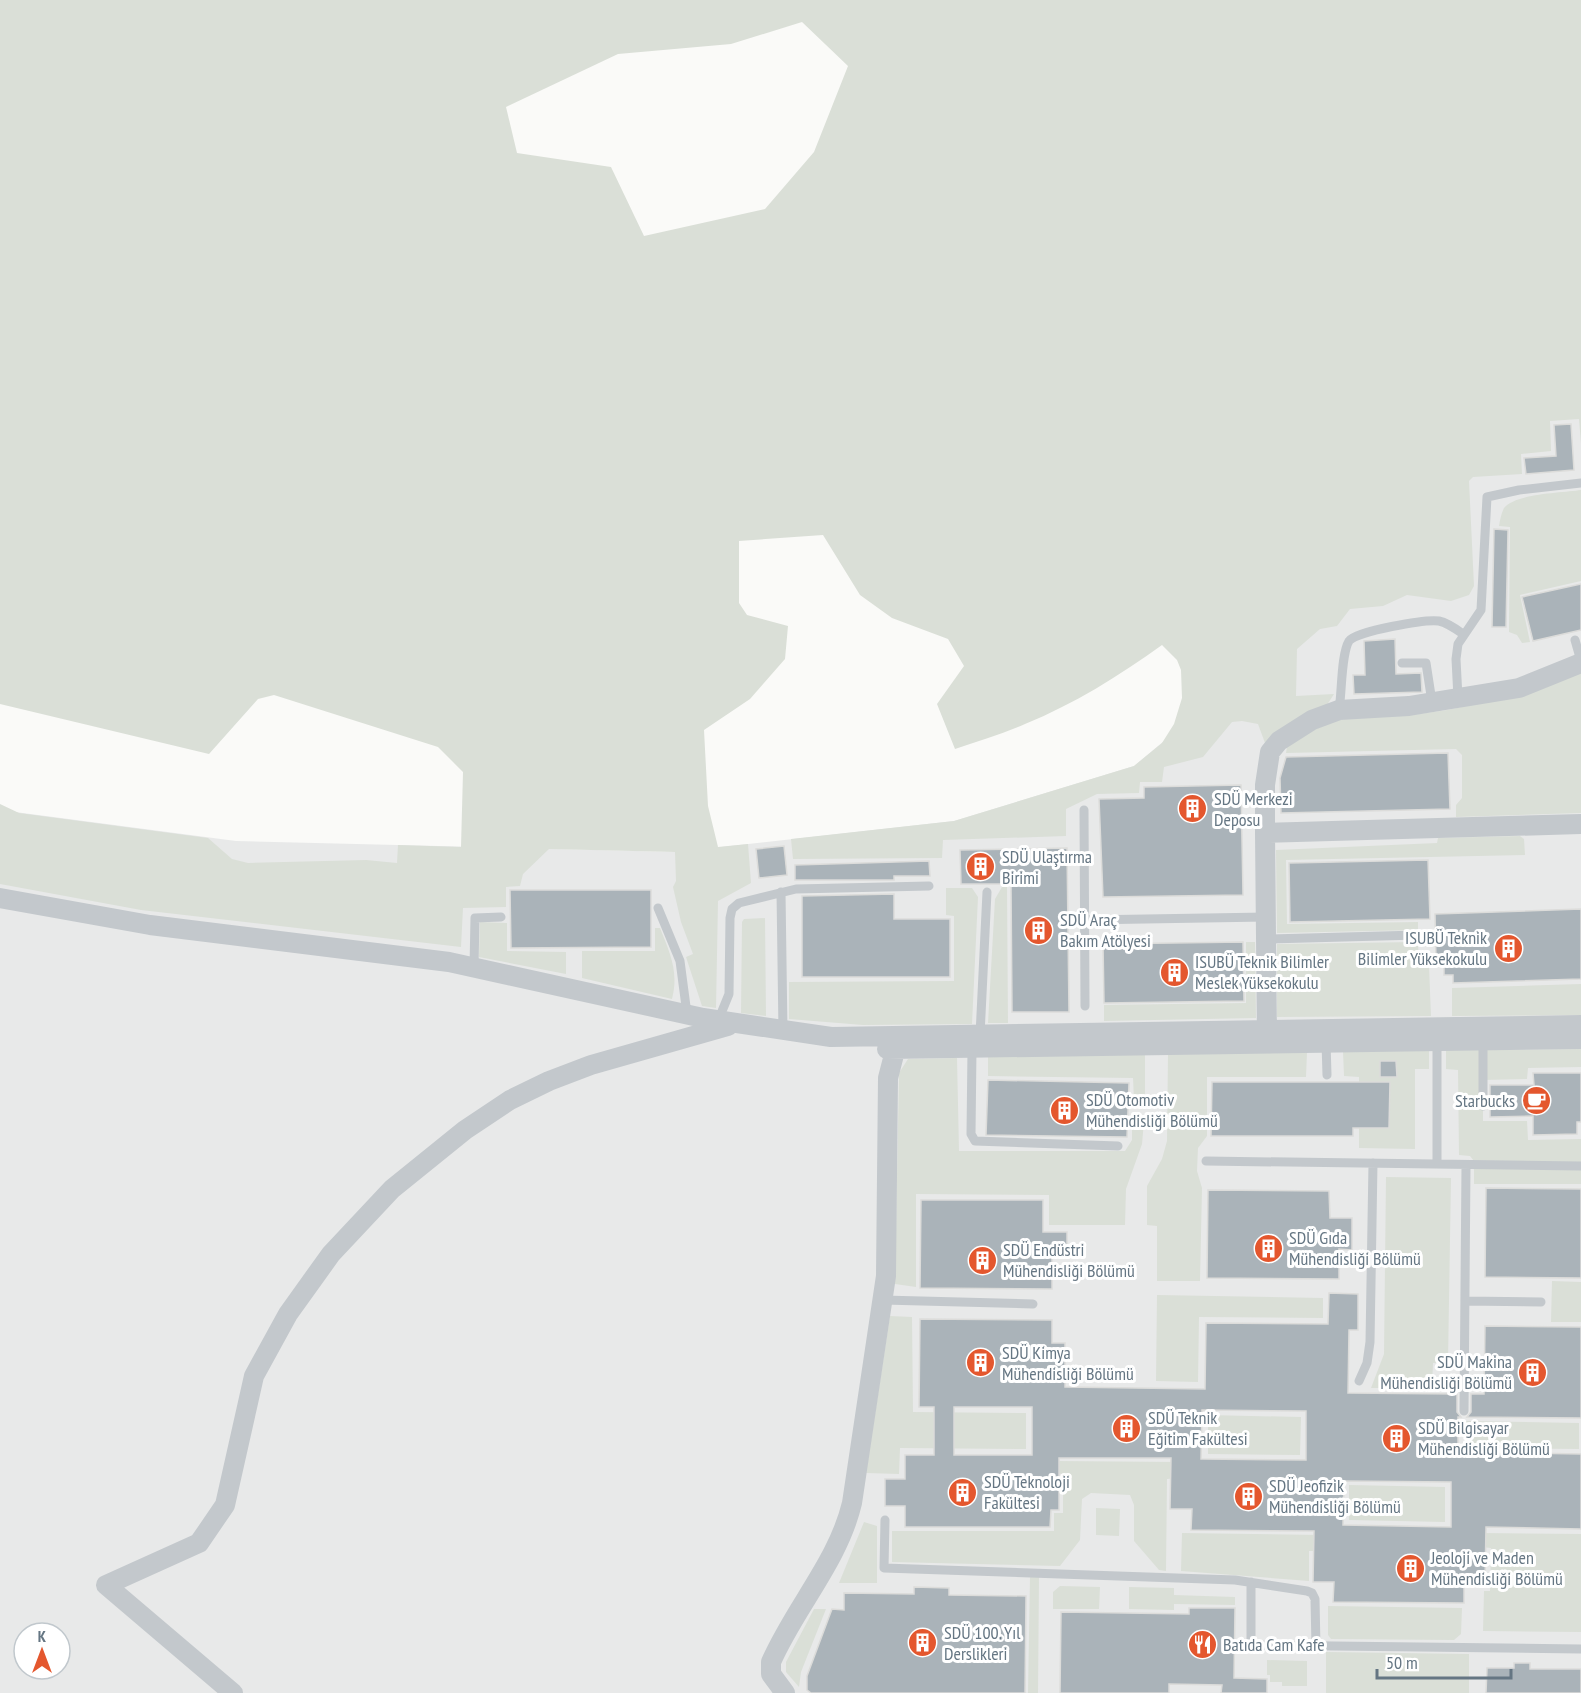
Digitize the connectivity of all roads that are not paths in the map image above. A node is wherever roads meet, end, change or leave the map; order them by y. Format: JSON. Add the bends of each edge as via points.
{"nodes":[{"id":1,"x":1581,"y":483,"type":"edge"},
{"id":2,"x":1463,"y":634,"type":"junction"},
{"id":3,"x":1575,"y":640,"type":"dead end"},
{"id":4,"x":1581,"y":662,"type":"edge"},
{"id":5,"x":1402,"y":663,"type":"dead end"},
{"id":6,"x":1458,"y":698,"type":"junction"},
{"id":7,"x":1432,"y":702,"type":"junction"},
{"id":8,"x":1339,"y":710,"type":"junction"},
{"id":9,"x":1083,"y":810,"type":"dead end"},
{"id":10,"x":1581,"y":824,"type":"edge"},
{"id":11,"x":1265,"y":833,"type":"junction"},
{"id":12,"x":928,"y":886,"type":"dead end"},
{"id":13,"x":987,"y":891,"type":"dead end"},
{"id":14,"x":781,"y":892,"type":"junction"},
{"id":15,"x":0,"y":898,"type":"edge"},
{"id":16,"x":658,"y":908,"type":"dead end"},
{"id":17,"x":501,"y":917,"type":"dead end"},
{"id":18,"x":1266,"y":917,"type":"junction"},
{"id":19,"x":1085,"y":920,"type":"junction"},
{"id":20,"x":1418,"y":935,"type":"dead end"},
{"id":21,"x":1266,"y":939,"type":"junction"},
{"id":22,"x":474,"y":967,"type":"junction"},
{"id":23,"x":1085,"y":1006,"type":"dead end"},
{"id":24,"x":687,"y":1015,"type":"junction"},
{"id":25,"x":726,"y":1022,"type":"junction"},
{"id":26,"x":1581,"y":1025,"type":"edge"},
{"id":27,"x":783,"y":1032,"type":"junction"},
{"id":28,"x":1437,"y":1034,"type":"junction"},
{"id":29,"x":1267,"y":1036,"type":"junction"},
{"id":30,"x":1581,"y":1039,"type":"edge"},
{"id":31,"x":1483,"y":1040,"type":"junction"},
{"id":32,"x":976,"y":1042,"type":"junction"},
{"id":33,"x":1326,"y":1042,"type":"junction"},
{"id":34,"x":897,"y":1043,"type":"junction"},
{"id":35,"x":1327,"y":1075,"type":"dead end"},
{"id":36,"x":1484,"y":1106,"type":"dead end"},
{"id":37,"x":1118,"y":1146,"type":"dead end"},
{"id":38,"x":1206,"y":1161,"type":"dead end"},
{"id":39,"x":1373,"y":1163,"type":"junction"},
{"id":40,"x":1437,"y":1164,"type":"junction"},
{"id":41,"x":1466,"y":1165,"type":"junction"},
{"id":42,"x":1581,"y":1166,"type":"edge"},
{"id":43,"x":883,"y":1300,"type":"junction"},
{"id":44,"x":1465,"y":1301,"type":"junction"},
{"id":45,"x":1541,"y":1302,"type":"dead end"},
{"id":46,"x":1033,"y":1304,"type":"dead end"},
{"id":47,"x":1359,"y":1381,"type":"dead end"},
{"id":48,"x":1464,"y":1411,"type":"dead end"},
{"id":49,"x":885,"y":1520,"type":"dead end"},
{"id":50,"x":1251,"y":1582,"type":"junction"},
{"id":51,"x":1316,"y":1647,"type":"junction"},
{"id":52,"x":1581,"y":1649,"type":"edge"},
{"id":53,"x":233,"y":1693,"type":"edge"},
{"id":54,"x":785,"y":1693,"type":"edge"}],
"edges":[{"from":1,"to":2,"type":"lane","via":[[1487,497],[1481,610]]},
{"from":2,"to":6,"type":"lane","via":[[1456,659]]},
{"from":2,"to":8,"type":"lane","via":[[1434,621],[1354,636],[1346,649]]},
{"from":3,"to":4,"type":"lane"},
{"from":4,"to":6,"type":"street","via":[[1529,686]]},
{"from":5,"to":7,"type":"lane","via":[[1426,663]]},
{"from":6,"to":7,"type":"street"},
{"from":7,"to":8,"type":"street"},
{"from":8,"to":11,"type":"street","via":[[1312,720],[1274,746],[1266,769]]},
{"from":9,"to":19,"type":"lane"},
{"from":10,"to":11,"type":"street"},
{"from":11,"to":18,"type":"street"},
{"from":12,"to":14,"type":"lane","via":[[804,888]]},
{"from":13,"to":32,"type":"lane"},
{"from":14,"to":25,"type":"lane","via":[[739,903],[732,909]]},
{"from":14,"to":27,"type":"lane"},
{"from":15,"to":22,"type":"street","via":[[150,925]]},
{"from":16,"to":24,"type":"lane","via":[[680,961]]},
{"from":17,"to":22,"type":"lane","via":[[475,918]]},
{"from":18,"to":19,"type":"lane"},
{"from":18,"to":21,"type":"street"},
{"from":19,"to":23,"type":"lane"},
{"from":20,"to":21,"type":"lane"},
{"from":21,"to":29,"type":"street"},
{"from":22,"to":24,"type":"street"},
{"from":24,"to":25,"type":"street"},
{"from":25,"to":27,"type":"street"},
{"from":25,"to":53,"type":"street","via":[[591,1065],[510,1100],[465,1130],[392,1189],[331,1254],[288,1314],[254,1376],[225,1505],[200,1543],[106,1585]]},
{"from":26,"to":28,"type":"street"},
{"from":27,"to":34,"type":"street","via":[[831,1037],[865,1046]]},
{"from":28,"to":29,"type":"street"},
{"from":28,"to":31,"type":"street"},
{"from":28,"to":33,"type":"street"},
{"from":28,"to":40,"type":"lane"},
{"from":29,"to":32,"type":"street"},
{"from":29,"to":33,"type":"street"},
{"from":30,"to":31,"type":"street"},
{"from":31,"to":36,"type":"lane"},
{"from":32,"to":34,"type":"street"},
{"from":32,"to":37,"type":"lane","via":[[971,1134],[975,1142]]},
{"from":33,"to":35,"type":"lane"},
{"from":34,"to":43,"type":"street","via":[[888,1078],[887,1268]]},
{"from":38,"to":39,"type":"lane"},
{"from":39,"to":40,"type":"lane"},
{"from":39,"to":47,"type":"lane","via":[[1370,1342]]},
{"from":40,"to":41,"type":"lane"},
{"from":41,"to":42,"type":"lane"},
{"from":41,"to":44,"type":"lane"},
{"from":43,"to":46,"type":"lane"},
{"from":43,"to":54,"type":"street","via":[[849,1514],[829,1560],[771,1662],[771,1674]]},
{"from":44,"to":45,"type":"lane"},
{"from":44,"to":48,"type":"lane"},
{"from":49,"to":50,"type":"lane","via":[[884,1568]]},
{"from":50,"to":51,"type":"lane","via":[[1312,1593],[1316,1601]]},
{"from":50,"to":51,"type":"lane","via":[[1251,1645]]},
{"from":51,"to":52,"type":"lane"}]}
